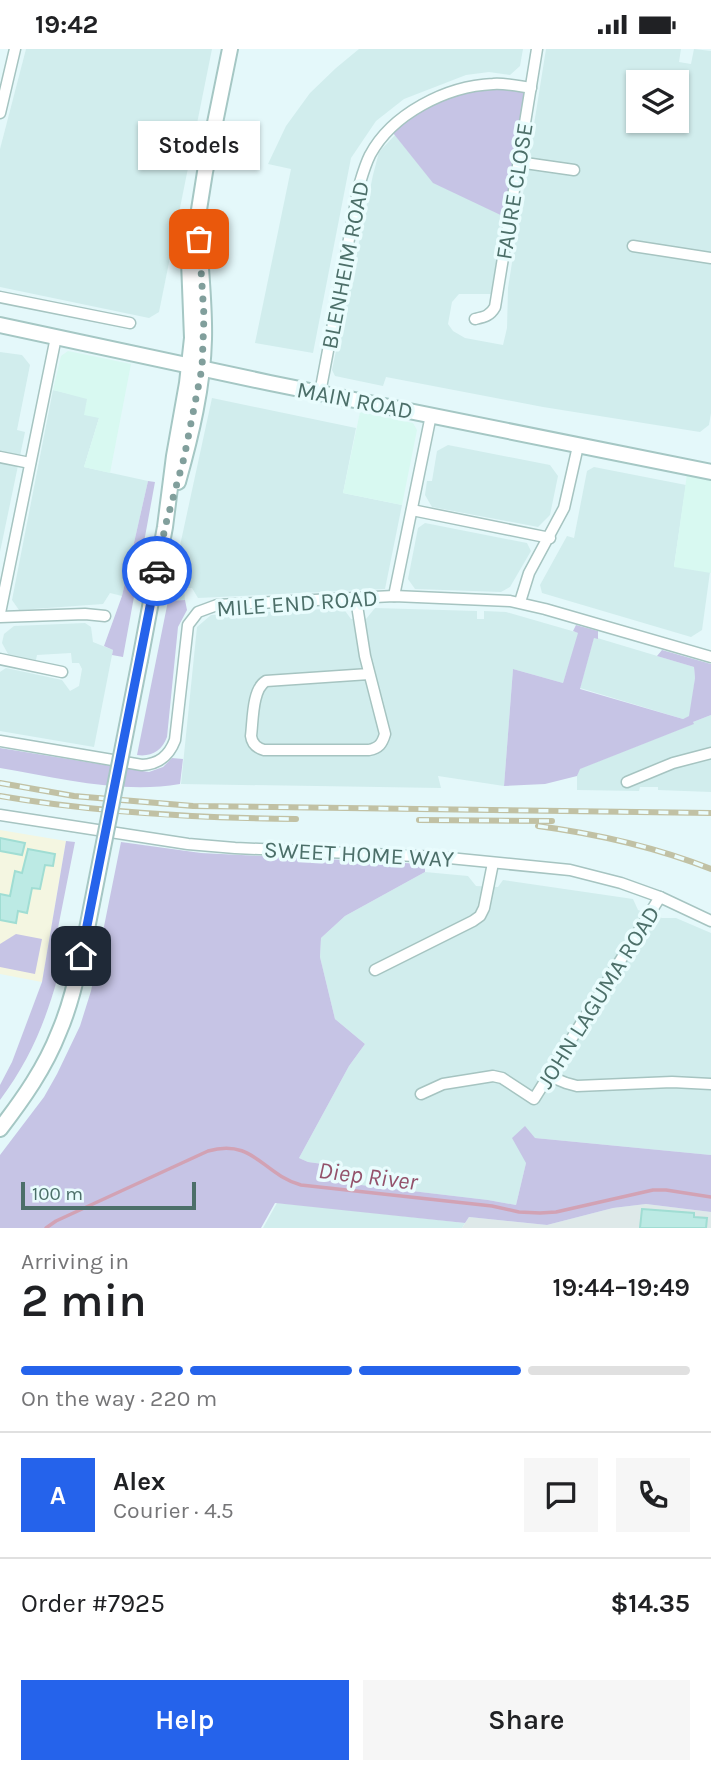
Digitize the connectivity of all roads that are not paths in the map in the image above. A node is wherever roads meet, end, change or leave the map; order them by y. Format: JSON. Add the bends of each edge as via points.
{"nodes":[{"id":1,"x":15,"y":49,"type":"edge"},
{"id":2,"x":230,"y":49,"type":"edge"},
{"id":3,"x":537,"y":49,"type":"edge"},
{"id":4,"x":531,"y":87,"type":"junction"},
{"id":5,"x":0,"y":113,"type":"edge"},
{"id":6,"x":518,"y":162,"type":"junction"},
{"id":7,"x":574,"y":170,"type":"dead end"},
{"id":8,"x":633,"y":246,"type":"dead end"},
{"id":9,"x":711,"y":258,"type":"edge"},
{"id":10,"x":0,"y":297,"type":"edge"},
{"id":11,"x":475,"y":319,"type":"dead end"},
{"id":12,"x":130,"y":323,"type":"dead end"},
{"id":13,"x":0,"y":325,"type":"edge"},
{"id":14,"x":56,"y":337,"type":"junction"},
{"id":15,"x":195,"y":366,"type":"junction"},
{"id":16,"x":320,"y":393,"type":"junction"},
{"id":17,"x":431,"y":415,"type":"junction"},
{"id":18,"x":578,"y":446,"type":"junction"},
{"id":19,"x":0,"y":457,"type":"edge"},
{"id":20,"x":30,"y":463,"type":"junction"},
{"id":21,"x":711,"y":472,"type":"edge"},
{"id":22,"x":412,"y":510,"type":"junction"},
{"id":23,"x":550,"y":538,"type":"junction"},
{"id":24,"x":394,"y":596,"type":"junction"},
{"id":25,"x":356,"y":599,"type":"junction"},
{"id":26,"x":520,"y":602,"type":"junction"},
{"id":27,"x":0,"y":615,"type":"edge"},
{"id":28,"x":105,"y":616,"type":"dead end"},
{"id":29,"x":711,"y":657,"type":"edge"},
{"id":30,"x":0,"y":659,"type":"edge"},
{"id":31,"x":62,"y":672,"type":"dead end"},
{"id":32,"x":369,"y":674,"type":"junction"},
{"id":33,"x":0,"y":741,"type":"edge"},
{"id":34,"x":711,"y":753,"type":"edge"},
{"id":35,"x":627,"y":782,"type":"dead end"},
{"id":36,"x":0,"y":815,"type":"edge"},
{"id":37,"x":493,"y":863,"type":"junction"},
{"id":38,"x":660,"y":897,"type":"junction"},
{"id":39,"x":711,"y":921,"type":"edge"},
{"id":40,"x":375,"y":970,"type":"dead end"},
{"id":41,"x":550,"y":1076,"type":"junction"},
{"id":42,"x":711,"y":1084,"type":"edge"},
{"id":43,"x":421,"y":1094,"type":"dead end"},
{"id":44,"x":0,"y":1129,"type":"edge"}],
"edges":[{"from":1,"to":5,"type":"street"},
{"from":2,"to":15,"type":"street","via":[[198,216],[204,316]]},
{"from":3,"to":4,"type":"street","name":"FAURE CLOSE"},
{"from":4,"to":6,"type":"street","name":"FAURE CLOSE"},
{"from":4,"to":16,"type":"street","name":"BLENHEIM ROAD","via":[[490,84],[447,94],[404,117],[379,141],[359,186]]},
{"from":6,"to":7,"type":"street"},
{"from":6,"to":11,"type":"street","name":"FAURE CLOSE","via":[[495,307],[486,317]]},
{"from":8,"to":9,"type":"street"},
{"from":10,"to":12,"type":"street"},
{"from":13,"to":14,"type":"street","name":"MAIN ROAD"},
{"from":14,"to":15,"type":"street","name":"MAIN ROAD"},
{"from":14,"to":20,"type":"street"},
{"from":15,"to":16,"type":"street","name":"MAIN ROAD"},
{"from":15,"to":44,"type":"street","bridge":true,"via":[[184,458],[165,527],[70,1003],[39,1074]]},
{"from":16,"to":17,"type":"street","name":"MAIN ROAD"},
{"from":17,"to":18,"type":"street","name":"MAIN ROAD"},
{"from":17,"to":22,"type":"street"},
{"from":18,"to":21,"type":"street","name":"MAIN ROAD"},
{"from":18,"to":23,"type":"street","via":[[564,508]]},
{"from":19,"to":20,"type":"street"},
{"from":20,"to":27,"type":"street"},
{"from":22,"to":23,"type":"street"},
{"from":22,"to":24,"type":"street"},
{"from":23,"to":26,"type":"street","via":[[529,573]]},
{"from":24,"to":25,"type":"street","name":"MILE END ROAD"},
{"from":24,"to":26,"type":"street","name":"MILE END ROAD"},
{"from":25,"to":32,"type":"street"},
{"from":25,"to":33,"type":"street","name":"MILE END ROAD","via":[[218,605],[198,613],[186,632],[175,740],[159,762],[142,765]]},
{"from":26,"to":29,"type":"street","name":"MILE END ROAD"},
{"from":27,"to":28,"type":"street"},
{"from":30,"to":31,"type":"street"},
{"from":32,"to":32,"type":"street","via":[[385,734],[376,749],[264,750],[252,741],[262,683]]},
{"from":34,"to":35,"type":"street"},
{"from":36,"to":37,"type":"street","name":"SWEET HOME WAY","via":[[188,844]]},
{"from":37,"to":38,"type":"street","name":"SWEET HOME WAY","via":[[591,874]]},
{"from":37,"to":40,"type":"street","via":[[480,916]]},
{"from":38,"to":39,"type":"street","name":"SWEET HOME WAY"},
{"from":38,"to":41,"type":"street","name":"JOHN LAGUMA ROAD"},
{"from":41,"to":42,"type":"street","via":[[577,1086]]},
{"from":41,"to":43,"type":"street","name":"JOHN LAGUMA ROAD","via":[[534,1099],[493,1076],[443,1084]]}]}
